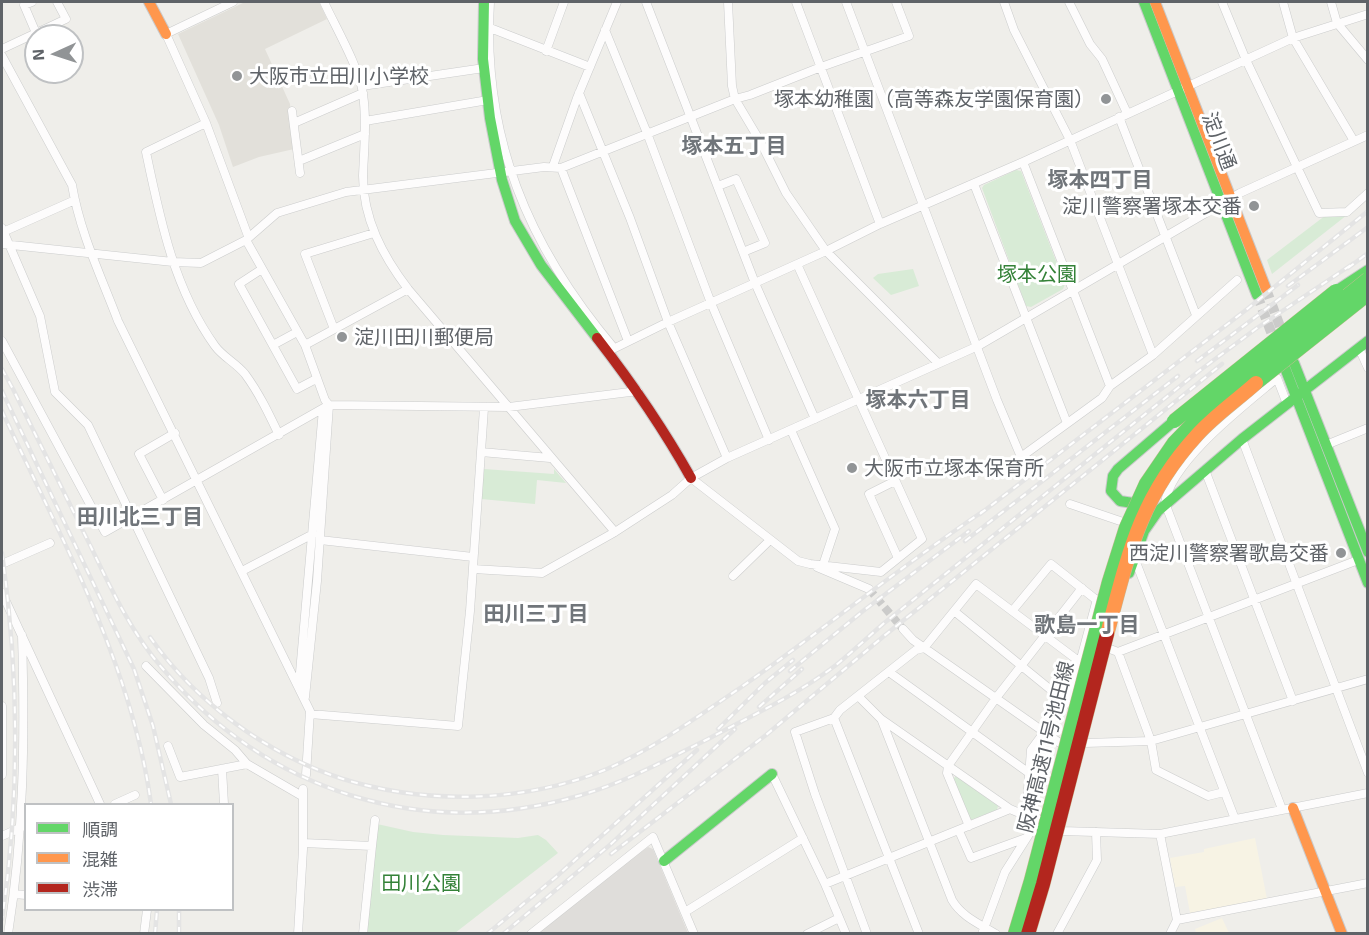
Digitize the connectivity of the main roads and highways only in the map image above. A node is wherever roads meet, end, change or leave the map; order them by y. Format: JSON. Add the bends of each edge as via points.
{"nodes":[{"id":1,"x":149,"y":2,"type":"edge"},
{"id":2,"x":484,"y":2,"type":"edge"},
{"id":3,"x":1144,"y":2,"type":"edge"},
{"id":4,"x":1155,"y":2,"type":"edge"},
{"id":5,"x":165,"y":34,"type":"road end"},
{"id":6,"x":1183,"y":88,"type":"junction"},
{"id":7,"x":1368,"y":270,"type":"edge"},
{"id":8,"x":1368,"y":279,"type":"edge"},
{"id":9,"x":1262,"y":292,"type":"tunnel mouth"},
{"id":10,"x":1368,"y":294,"type":"edge"},
{"id":11,"x":1363,"y":345,"type":"edge"},
{"id":12,"x":1293,"y":362,"type":"road end"},
{"id":13,"x":1296,"y":397,"type":"junction"},
{"id":14,"x":1164,"y":467,"type":"dead end"},
{"id":15,"x":691,"y":478,"type":"road end"},
{"id":16,"x":1363,"y":556,"type":"edge"},
{"id":17,"x":1368,"y":583,"type":"edge"},
{"id":18,"x":772,"y":774,"type":"road end"},
{"id":19,"x":1288,"y":809,"type":"road end"},
{"id":20,"x":664,"y":861,"type":"road end"},
{"id":21,"x":1015,"y":933,"type":"edge"},
{"id":22,"x":1028,"y":933,"type":"edge"},
{"id":23,"x":1034,"y":933,"type":"edge"},
{"id":24,"x":1342,"y":933,"type":"edge"}],
"edges":[{"from":1,"to":5,"type":"main road"},
{"from":2,"to":15,"type":"main road","via":[[488,100],[515,221],[541,266],[610,350]]},
{"from":3,"to":6,"type":"main road","name":"淀川通"},
{"from":4,"to":6,"type":"main road","name":"淀川通"},
{"from":6,"to":9,"type":"main road","name":"淀川通"},
{"from":7,"to":14,"type":"main road","bridge":true,"via":[[1296,322],[1118,469],[1111,484],[1115,497],[1126,504],[1139,501]]},
{"from":8,"to":21,"type":"main road","name":"阪神高速11号池田線","bridge":true,"via":[[1210,406],[1174,443],[1146,484],[1126,528],[1109,582]]},
{"from":10,"to":22,"type":"main road","name":"阪神高速11号池田線","bridge":true,"via":[[1215,417],[1182,452],[1155,491],[1127,557]]},
{"from":11,"to":13,"type":"main road"},
{"from":12,"to":13,"type":"main road"},
{"from":13,"to":16,"type":"main road"},
{"from":13,"to":16,"type":"main road","via":[[1326,445]]},
{"from":13,"to":23,"type":"main road","via":[[1165,503],[1144,531]]},
{"from":16,"to":17,"type":"main road"},
{"from":18,"to":20,"type":"main road"},
{"from":19,"to":24,"type":"main road"}]}
